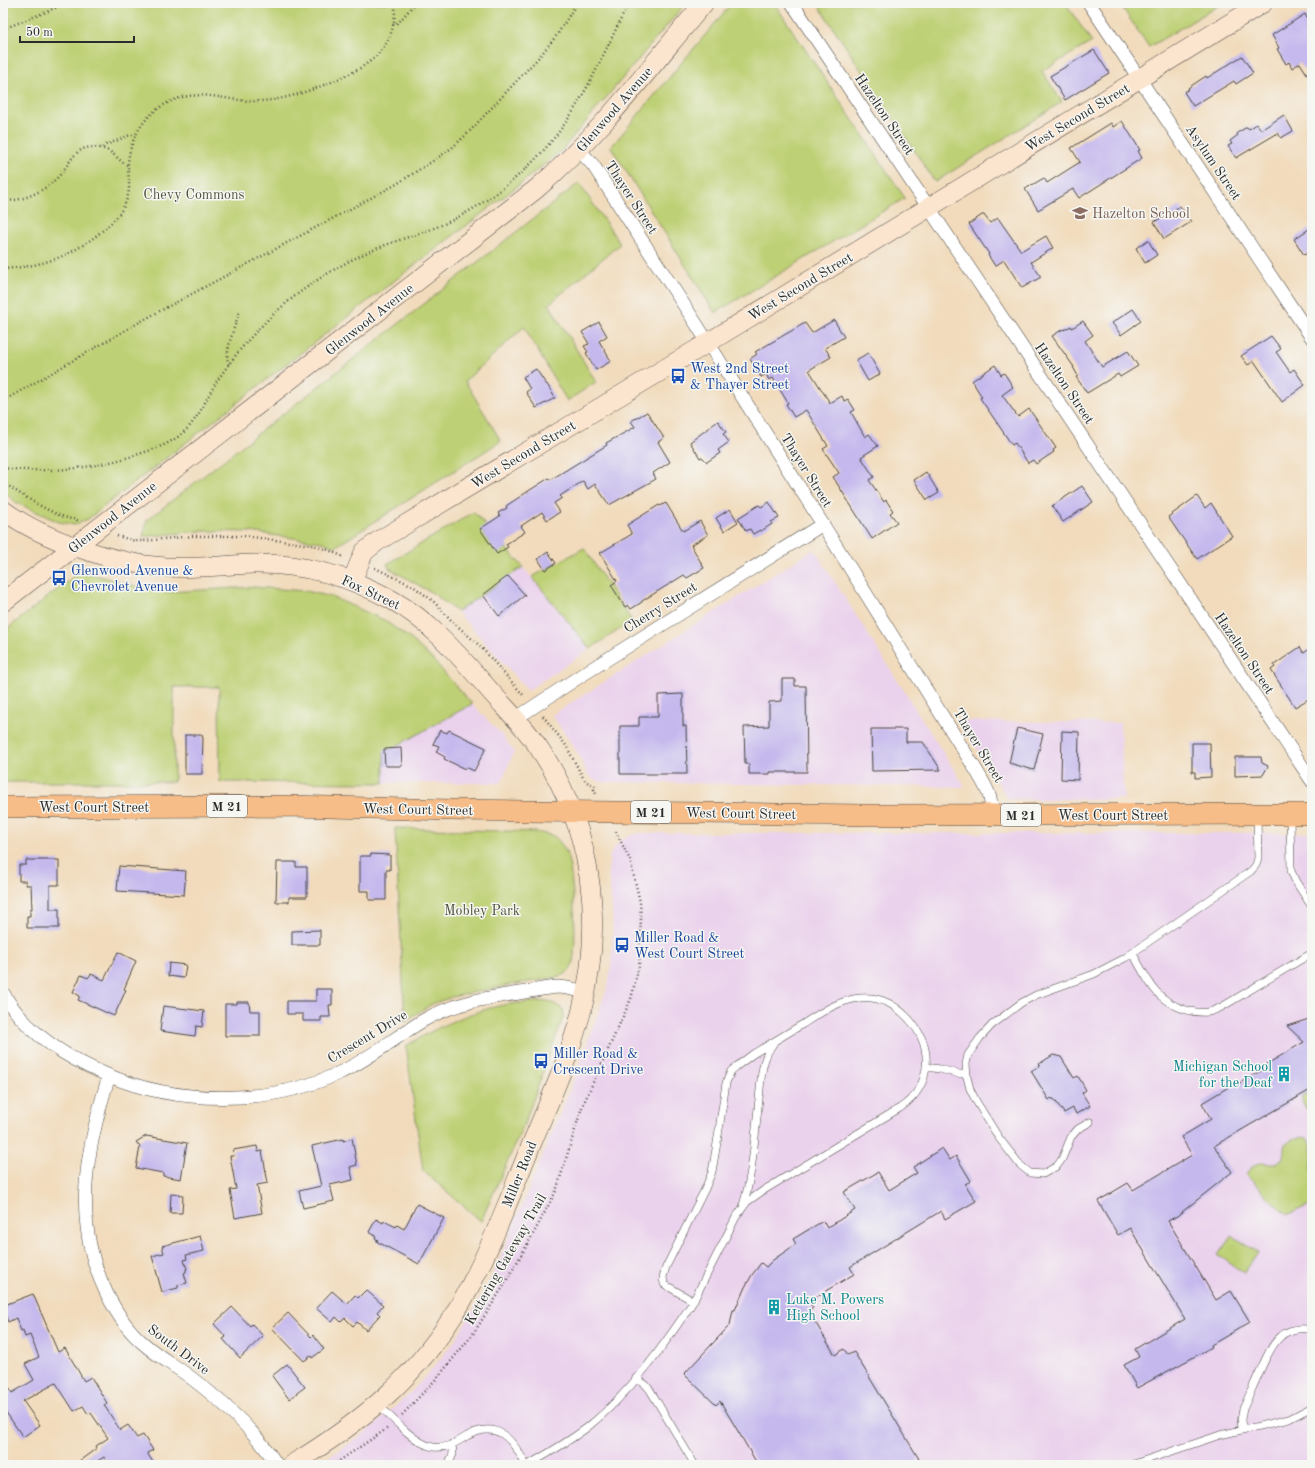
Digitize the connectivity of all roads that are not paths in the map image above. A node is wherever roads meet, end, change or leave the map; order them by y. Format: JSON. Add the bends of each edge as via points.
{"nodes":[{"id":1,"x":704,"y":3,"type":"edge"},
{"id":2,"x":792,"y":3,"type":"edge"},
{"id":3,"x":1089,"y":3,"type":"edge"},
{"id":4,"x":1262,"y":3,"type":"edge"},
{"id":5,"x":1140,"y":79,"type":"junction"},
{"id":6,"x":579,"y":150,"type":"junction"},
{"id":7,"x":928,"y":208,"type":"junction"},
{"id":8,"x":1312,"y":338,"type":"edge"},
{"id":9,"x":707,"y":342,"type":"junction"},
{"id":10,"x":3,"y":510,"type":"edge"},
{"id":11,"x":823,"y":524,"type":"junction"},
{"id":12,"x":75,"y":546,"type":"junction"},
{"id":13,"x":352,"y":581,"type":"junction"},
{"id":14,"x":3,"y":602,"type":"edge"},
{"id":15,"x":516,"y":718,"type":"junction"},
{"id":16,"x":1312,"y":781,"type":"edge"},
{"id":17,"x":3,"y":807,"type":"edge"},
{"id":18,"x":572,"y":812,"type":"junction"},
{"id":19,"x":1312,"y":814,"type":"edge"},
{"id":20,"x":992,"y":815,"type":"junction"},
{"id":21,"x":1257,"y":815,"type":"junction"},
{"id":22,"x":1290,"y":815,"type":"junction"},
{"id":23,"x":1312,"y":907,"type":"edge"},
{"id":24,"x":1312,"y":953,"type":"edge"},
{"id":25,"x":1133,"y":954,"type":"junction"},
{"id":26,"x":586,"y":992,"type":"junction"},
{"id":27,"x":3,"y":993,"type":"edge"},
{"id":28,"x":778,"y":1039,"type":"junction"},
{"id":29,"x":926,"y":1067,"type":"junction"},
{"id":30,"x":967,"y":1074,"type":"junction"},
{"id":31,"x":110,"y":1076,"type":"junction"},
{"id":32,"x":1090,"y":1122,"type":"dead end"},
{"id":33,"x":741,"y":1209,"type":"junction"},
{"id":34,"x":693,"y":1301,"type":"junction"},
{"id":35,"x":1312,"y":1330,"type":"edge"},
{"id":36,"x":636,"y":1378,"type":"junction"},
{"id":37,"x":378,"y":1404,"type":"junction"},
{"id":38,"x":1312,"y":1407,"type":"edge"},
{"id":39,"x":1242,"y":1430,"type":"junction"},
{"id":40,"x":452,"y":1444,"type":"junction"},
{"id":41,"x":276,"y":1465,"type":"edge"},
{"id":42,"x":291,"y":1465,"type":"edge"},
{"id":43,"x":448,"y":1465,"type":"edge"},
{"id":44,"x":527,"y":1465,"type":"edge"},
{"id":45,"x":695,"y":1465,"type":"edge"},
{"id":46,"x":1131,"y":1465,"type":"edge"}],
"edges":[{"from":1,"to":6,"type":"street","name":"Glenwood Avenue"},
{"from":2,"to":7,"type":"street","name":"Hazelton Street"},
{"from":3,"to":5,"type":"street","name":"Asylum Street"},
{"from":4,"to":5,"type":"street","name":"West Second Street"},
{"from":5,"to":7,"type":"street","name":"West Second Street"},
{"from":5,"to":8,"type":"street","name":"Asylum Street"},
{"from":6,"to":9,"type":"street","name":"Thayer Street","via":[[593,165]]},
{"from":6,"to":12,"type":"street","name":"Glenwood Avenue","via":[[535,190]]},
{"from":7,"to":9,"type":"street","name":"West Second Street"},
{"from":7,"to":16,"type":"street","name":"Hazelton Street"},
{"from":9,"to":11,"type":"street","name":"Thayer Street"},
{"from":9,"to":13,"type":"street","name":"West Second Street","via":[[378,541],[364,552]]},
{"from":10,"to":12,"type":"street","name":"Fox Street","via":[[38,532]]},
{"from":11,"to":15,"type":"street","name":"Cherry Street"},
{"from":11,"to":20,"type":"street","name":"Thayer Street","via":[[988,790]]},
{"from":12,"to":13,"type":"street","name":"Fox Street","via":[[118,560],[156,567],[268,564],[309,569]]},
{"from":12,"to":14,"type":"street","name":"Glenwood Avenue"},
{"from":13,"to":15,"type":"street","name":"Fox Street","via":[[392,600],[419,618]]},
{"from":15,"to":18,"type":"street","name":"Fox Street","via":[[545,758]]},
{"from":17,"to":18,"type":"main road","name":"West Court Street","number":"M 21","via":[[290,806]]},
{"from":18,"to":20,"type":"main road","name":"West Court Street","number":"M 21"},
{"from":18,"to":26,"type":"street","name":"Miller Road","via":[[585,852],[592,899],[593,945]]},
{"from":19,"to":22,"type":"main road","name":"West Court Street","number":"M 21"},
{"from":20,"to":21,"type":"main road","name":"West Court Street","number":"M 21"},
{"from":21,"to":22,"type":"main road","name":"West Court Street","number":"M 21"},
{"from":21,"to":25,"type":"lane","via":[[1258,858],[1254,868]]},
{"from":22,"to":23,"type":"lane","via":[[1291,870]]},
{"from":24,"to":25,"type":"lane","via":[[1225,1005],[1202,1012],[1189,1011],[1166,1000],[1151,985]]},
{"from":25,"to":30,"type":"lane","via":[[1094,974],[1036,995],[1012,1009],[992,1025],[971,1051],[967,1060]]},
{"from":26,"to":31,"type":"street","name":"Crescent Drive","via":[[556,987],[459,1004],[426,1019],[377,1052],[341,1072],[316,1082],[272,1093],[233,1097],[179,1094],[134,1085]]},
{"from":26,"to":37,"type":"street","name":"Miller Road","via":[[561,1073],[476,1274],[460,1305],[430,1350]]},
{"from":27,"to":31,"type":"street","name":"Crescent Drive","via":[[14,1011],[40,1035],[65,1053]]},
{"from":28,"to":29,"type":"lane","via":[[840,1003],[860,998],[878,999],[896,1007],[919,1032],[926,1050]]},
{"from":28,"to":33,"type":"lane","via":[[769,1050],[763,1066],[750,1173]]},
{"from":28,"to":34,"type":"lane","via":[[743,1061],[728,1077],[711,1176],[664,1273],[664,1284]]},
{"from":29,"to":30,"type":"lane"},
{"from":29,"to":33,"type":"lane","via":[[917,1090],[904,1105],[764,1190]]},
{"from":30,"to":32,"type":"lane","via":[[972,1094],[991,1128],[1020,1165],[1030,1173],[1043,1174],[1057,1166],[1071,1137]]},
{"from":31,"to":41,"type":"street","name":"South Drive","via":[[88,1158],[85,1196],[90,1243],[104,1288],[115,1310],[134,1334],[153,1352],[190,1377],[224,1405],[255,1437]]},
{"from":33,"to":34,"type":"lane"},
{"from":34,"to":36,"type":"lane"},
{"from":35,"to":39,"type":"lane","via":[[1288,1331],[1272,1346],[1243,1408]]},
{"from":36,"to":44,"type":"lane","via":[[621,1397],[588,1427]]},
{"from":36,"to":45,"type":"lane","via":[[650,1390]]},
{"from":37,"to":40,"type":"lane","via":[[396,1423],[422,1442],[434,1447]]},
{"from":37,"to":42,"type":"street","name":"Miller Road","via":[[345,1430]]},
{"from":38,"to":39,"type":"lane","via":[[1289,1419]]},
{"from":39,"to":46,"type":"lane"},
{"from":40,"to":43,"type":"lane","via":[[453,1454]]},
{"from":40,"to":44,"type":"lane","via":[[483,1430],[494,1431],[512,1441]]}]}
